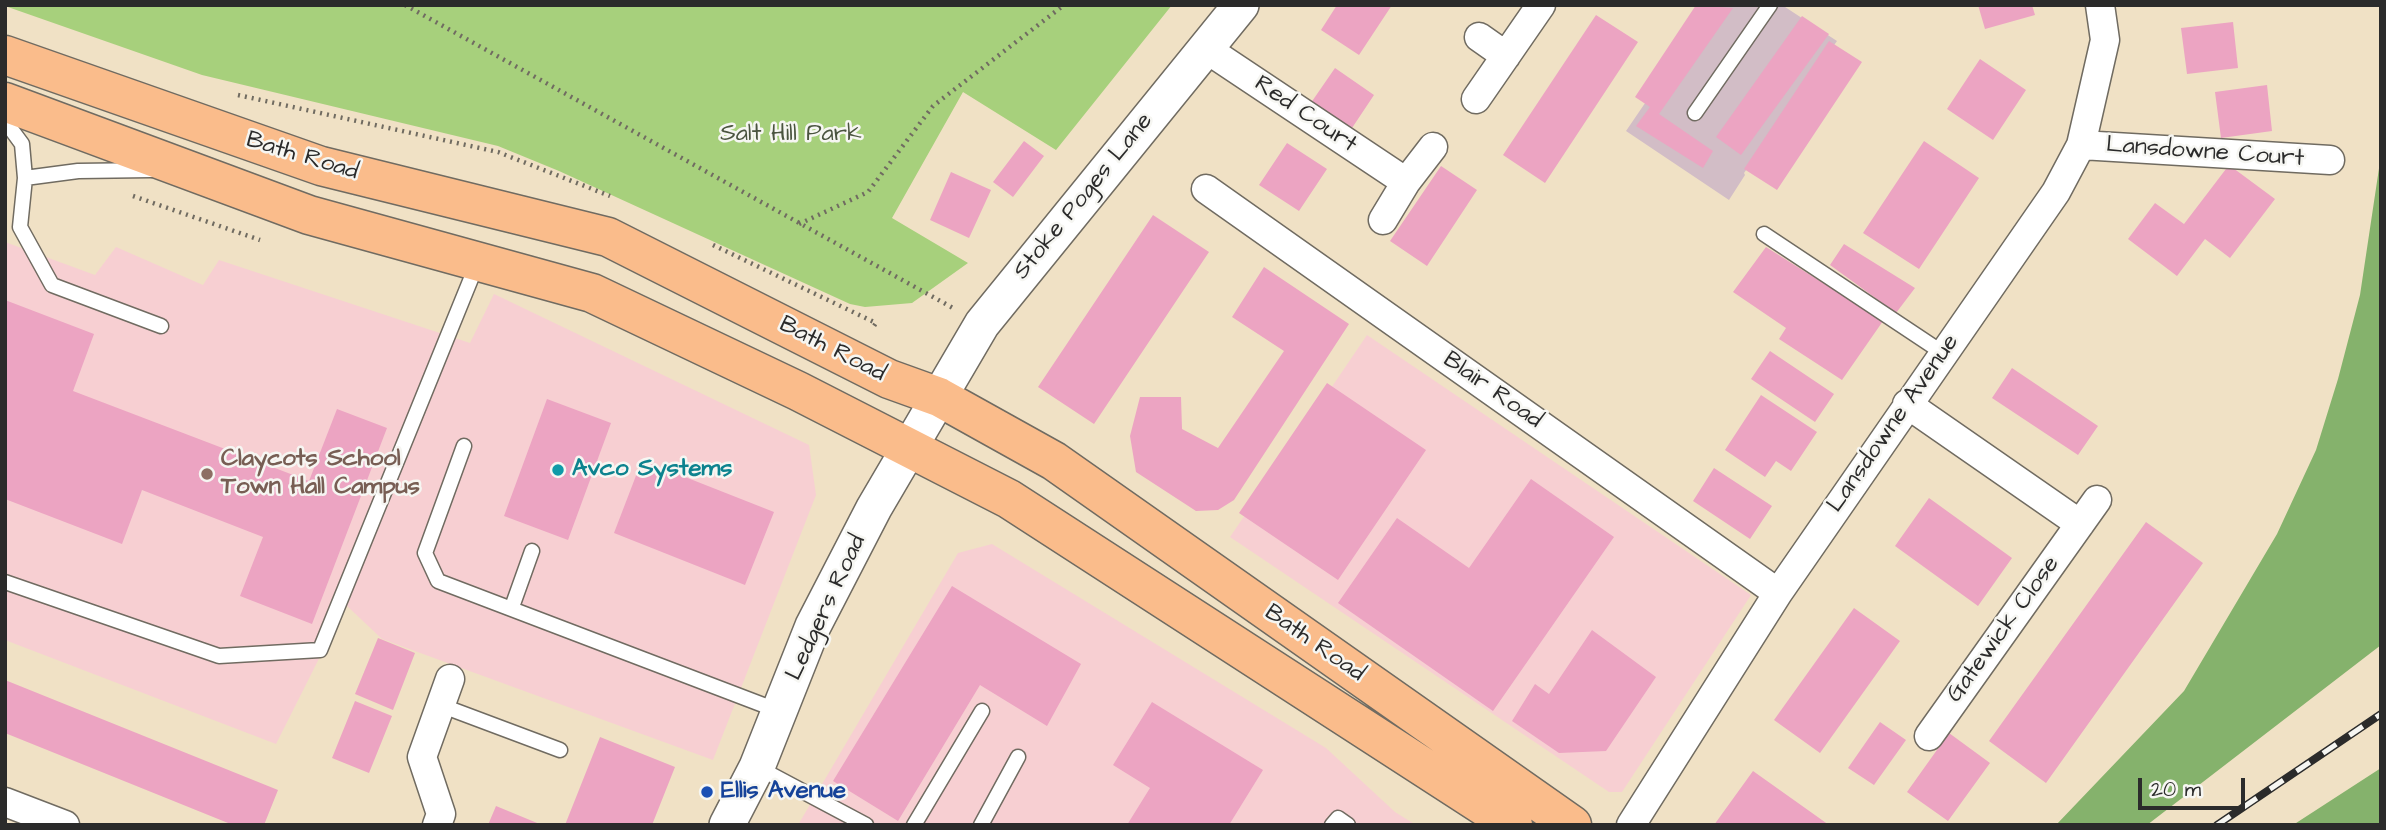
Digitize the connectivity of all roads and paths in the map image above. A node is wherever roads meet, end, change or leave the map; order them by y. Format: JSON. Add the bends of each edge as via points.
{"nodes":[{"id":1,"x":405,"y":5,"type":"edge"},
{"id":2,"x":1064,"y":5,"type":"edge"},
{"id":3,"x":1241,"y":5,"type":"edge"},
{"id":4,"x":1541,"y":5,"type":"edge"},
{"id":5,"x":1770,"y":5,"type":"edge"},
{"id":6,"x":2100,"y":5,"type":"edge"},
{"id":7,"x":1479,"y":37,"type":"dead end"},
{"id":8,"x":1205,"y":48,"type":"junction"},
{"id":9,"x":5,"y":55,"type":"edge"},
{"id":10,"x":1506,"y":56,"type":"junction"},
{"id":11,"x":1476,"y":99,"type":"dead end"},
{"id":12,"x":5,"y":102,"type":"edge"},
{"id":13,"x":1695,"y":113,"type":"dead end"},
{"id":14,"x":5,"y":121,"type":"edge"},
{"id":15,"x":2081,"y":145,"type":"junction"},
{"id":16,"x":1433,"y":147,"type":"dead end"},
{"id":17,"x":2330,"y":160,"type":"dead end"},
{"id":18,"x":187,"y":170,"type":"junction"},
{"id":19,"x":25,"y":178,"type":"junction"},
{"id":20,"x":1406,"y":182,"type":"junction"},
{"id":21,"x":1206,"y":189,"type":"dead end"},
{"id":22,"x":5,"y":218,"type":"edge"},
{"id":23,"x":1383,"y":220,"type":"dead end"},
{"id":24,"x":799,"y":224,"type":"junction"},
{"id":25,"x":20,"y":227,"type":"junction"},
{"id":26,"x":1764,"y":234,"type":"dead end"},
{"id":27,"x":478,"y":261,"type":"junction"},
{"id":28,"x":982,"y":324,"type":"junction"},
{"id":29,"x":161,"y":326,"type":"dead end"},
{"id":30,"x":1943,"y":353,"type":"junction"},
{"id":31,"x":939,"y":397,"type":"junction"},
{"id":32,"x":1907,"y":404,"type":"junction"},
{"id":33,"x":464,"y":446,"type":"dead end"},
{"id":34,"x":910,"y":446,"type":"junction"},
{"id":35,"x":2098,"y":500,"type":"dead end"},
{"id":36,"x":2080,"y":524,"type":"junction"},
{"id":37,"x":532,"y":551,"type":"dead end"},
{"id":38,"x":5,"y":583,"type":"edge"},
{"id":39,"x":1778,"y":593,"type":"junction"},
{"id":40,"x":512,"y":607,"type":"junction"},
{"id":41,"x":450,"y":679,"type":"dead end"},
{"id":42,"x":440,"y":705,"type":"junction"},
{"id":43,"x":982,"y":710,"type":"dead end"},
{"id":44,"x":780,"y":712,"type":"junction"},
{"id":45,"x":1928,"y":736,"type":"dead end"},
{"id":46,"x":560,"y":750,"type":"dead end"},
{"id":47,"x":1018,"y":757,"type":"dead end"},
{"id":48,"x":757,"y":767,"type":"junction"},
{"id":49,"x":5,"y":802,"type":"edge"},
{"id":50,"x":65,"y":825,"type":"edge"},
{"id":51,"x":437,"y":825,"type":"edge"},
{"id":52,"x":727,"y":825,"type":"edge"},
{"id":53,"x":866,"y":825,"type":"edge"},
{"id":54,"x":914,"y":825,"type":"edge"},
{"id":55,"x":981,"y":825,"type":"edge"},
{"id":56,"x":1332,"y":825,"type":"edge"},
{"id":57,"x":1348,"y":825,"type":"edge"},
{"id":58,"x":1513,"y":825,"type":"edge"},
{"id":59,"x":1572,"y":825,"type":"edge"},
{"id":60,"x":1631,"y":825,"type":"edge"}],
"edges":[{"from":1,"to":24,"type":"path"},
{"from":2,"to":24,"type":"path","via":[[933,106],[868,192]]},
{"from":3,"to":8,"type":"street","name":"Stoke Poges Lane"},
{"from":4,"to":10,"type":"street"},
{"from":5,"to":13,"type":"lane"},
{"from":6,"to":15,"type":"street","name":"Lansdowne Avenue","via":[[2105,40]]},
{"from":7,"to":10,"type":"street"},
{"from":8,"to":20,"type":"street","name":"Red Court"},
{"from":8,"to":28,"type":"street","name":"Stoke Poges Lane"},
{"from":9,"to":31,"type":"main road","name":"Bath Road","via":[[321,166],[608,237],[889,379]]},
{"from":10,"to":11,"type":"street"},
{"from":12,"to":18,"type":"main road","name":"Bath Road"},
{"from":14,"to":19,"type":"lane","via":[[22,144]]},
{"from":15,"to":17,"type":"street","name":"Lansdowne Court"},
{"from":15,"to":30,"type":"street","name":"Lansdowne Avenue","via":[[2056,192]]},
{"from":16,"to":20,"type":"street"},
{"from":18,"to":19,"type":"lane","via":[[78,171]]},
{"from":18,"to":27,"type":"main road","name":"Bath Road","via":[[309,215]]},
{"from":19,"to":25,"type":"lane"},
{"from":20,"to":23,"type":"street"},
{"from":21,"to":39,"type":"street","name":"Blair Road"},
{"from":22,"to":25,"type":"lane"},
{"from":24,"to":28,"type":"path"},
{"from":25,"to":29,"type":"lane","via":[[52,285]]},
{"from":26,"to":30,"type":"lane"},
{"from":27,"to":34,"type":"main road","name":"Bath Road","via":[[592,293]]},
{"from":27,"to":38,"type":"lane","via":[[320,650],[219,656]]},
{"from":28,"to":31,"type":"street","name":"Stoke Poges Lane"},
{"from":30,"to":32,"type":"street","name":"Lansdowne Avenue"},
{"from":31,"to":34,"type":"street","name":"Ledgers Road"},
{"from":31,"to":59,"type":"main road","name":"Bath Road","via":[[1054,461]]},
{"from":32,"to":36,"type":"street"},
{"from":32,"to":39,"type":"street","name":"Lansdowne Avenue"},
{"from":33,"to":40,"type":"lane","via":[[425,553],[438,580]]},
{"from":34,"to":44,"type":"street","name":"Ledgers Road","via":[[813,626]]},
{"from":34,"to":58,"type":"main road","name":"Bath Road","via":[[1009,499]]},
{"from":35,"to":36,"type":"street","name":"Gatewick Close"},
{"from":36,"to":45,"type":"street","name":"Gatewick Close"},
{"from":37,"to":40,"type":"lane"},
{"from":39,"to":60,"type":"street","name":"Lansdowne Avenue"},
{"from":40,"to":44,"type":"lane"},
{"from":41,"to":42,"type":"street"},
{"from":42,"to":46,"type":"lane"},
{"from":42,"to":51,"type":"street","via":[[422,757],[441,814]]},
{"from":43,"to":54,"type":"lane"},
{"from":44,"to":48,"type":"street","name":"Ledgers Road"},
{"from":47,"to":55,"type":"lane"},
{"from":48,"to":52,"type":"street","name":"Ledgers Road"},
{"from":48,"to":53,"type":"lane"},
{"from":49,"to":50,"type":"street"},
{"from":56,"to":57,"type":"lane","via":[[1338,818]]}]}
